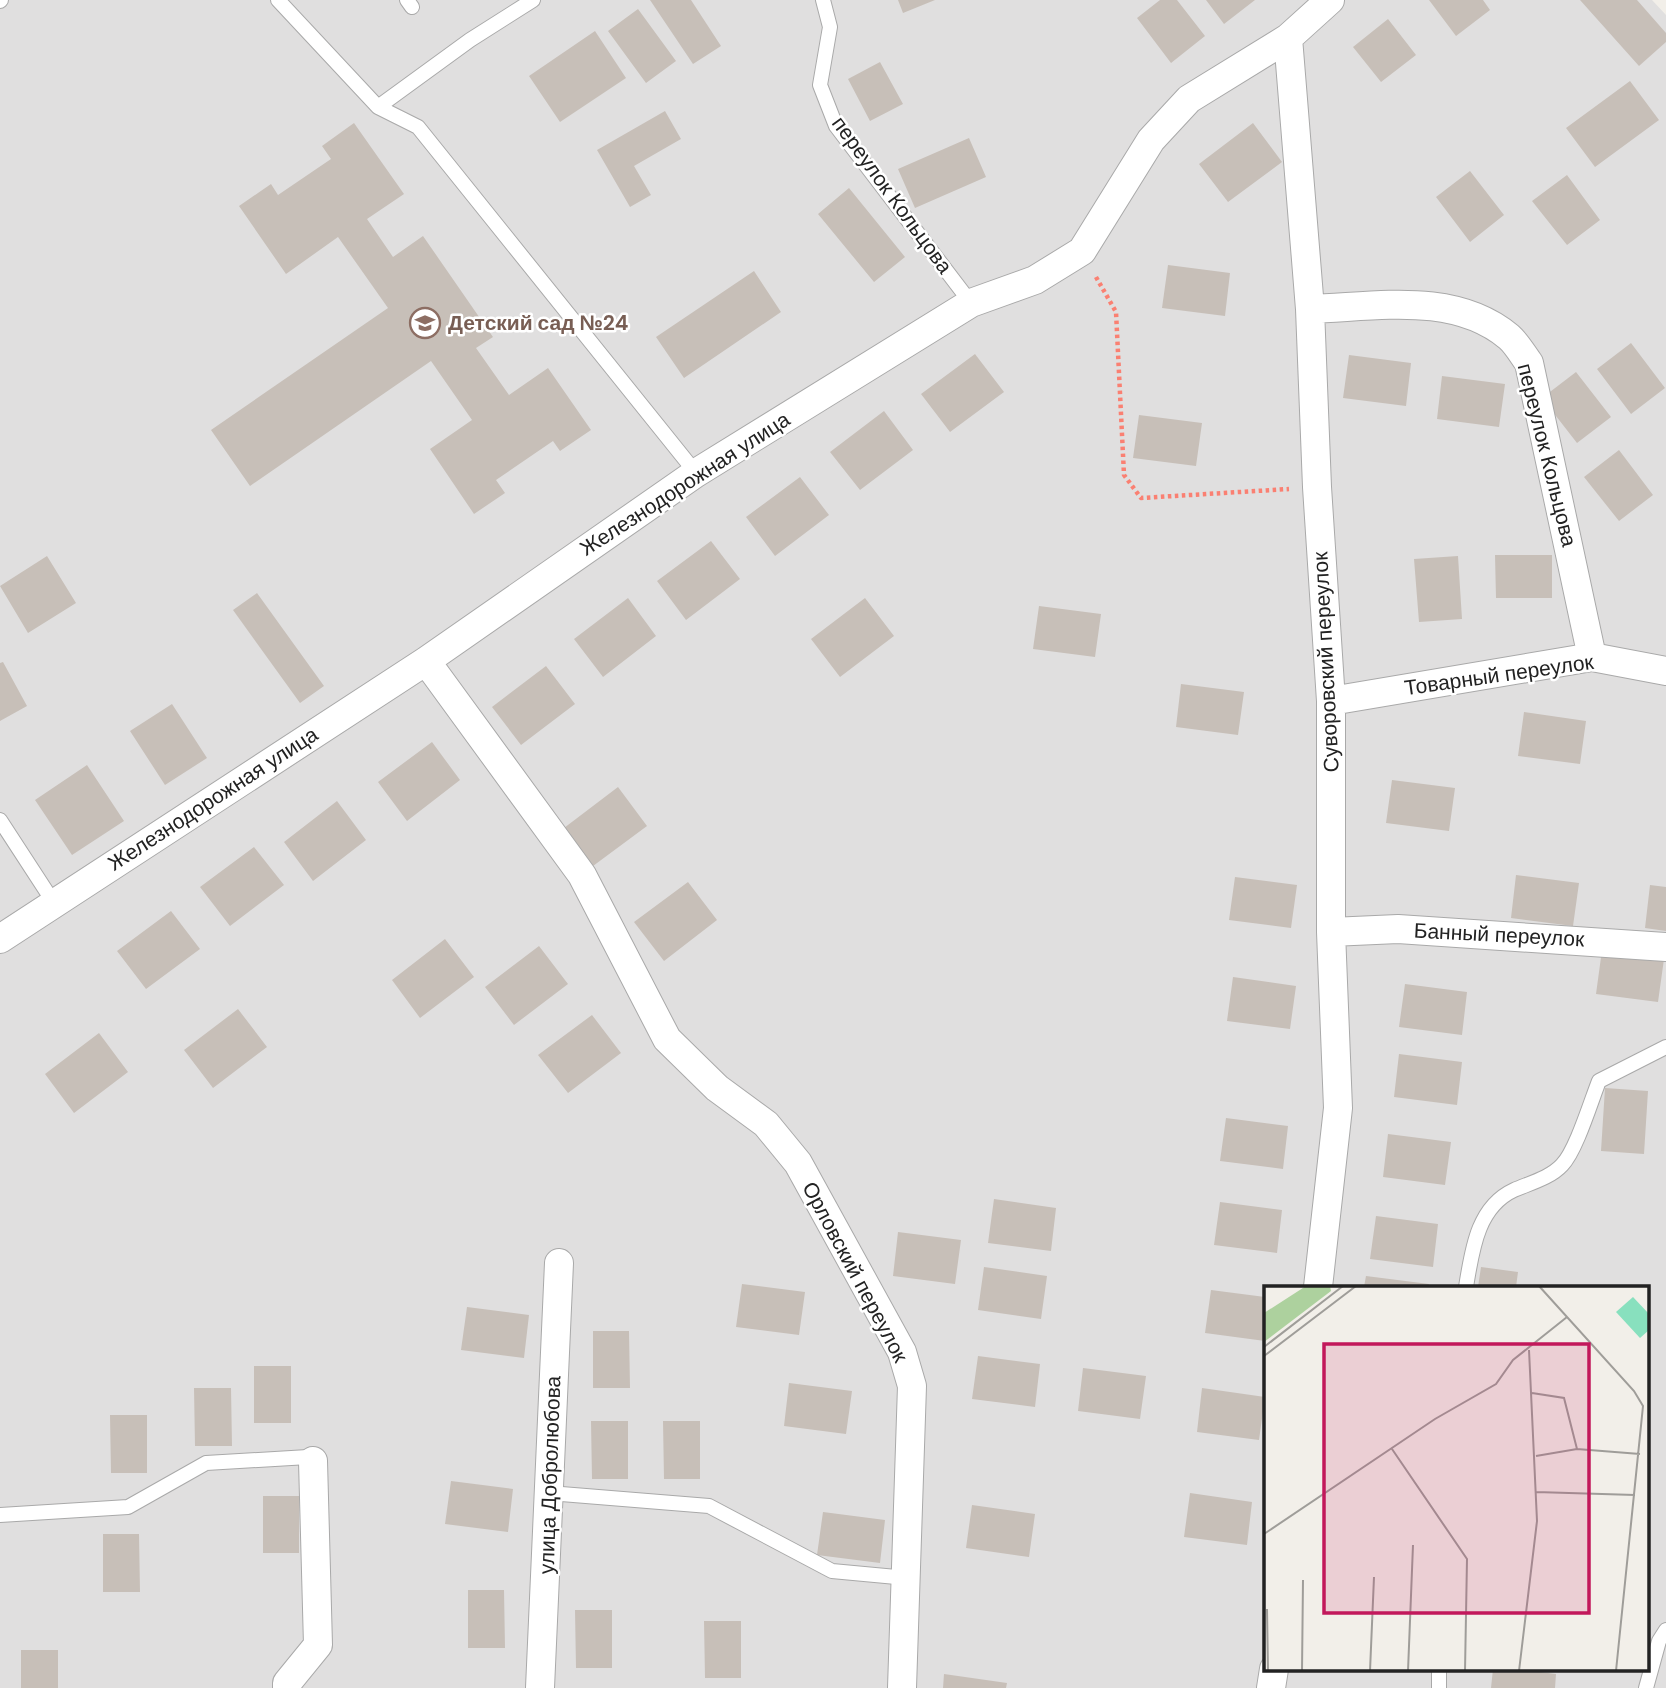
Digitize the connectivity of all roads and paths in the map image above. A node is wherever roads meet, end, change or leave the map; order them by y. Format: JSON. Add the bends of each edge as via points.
{"nodes":[{"id":1,"x":278,"y":0,"type":"edge"},
{"id":2,"x":533,"y":0,"type":"edge"},
{"id":3,"x":823,"y":0,"type":"edge"},
{"id":4,"x":1330,"y":0,"type":"edge"},
{"id":5,"x":1288,"y":37,"type":"junction"},
{"id":6,"x":378,"y":107,"type":"junction"},
{"id":7,"x":1082,"y":251,"type":"junction"},
{"id":8,"x":971,"y":303,"type":"junction"},
{"id":9,"x":1310,"y":309,"type":"junction"},
{"id":10,"x":695,"y":473,"type":"junction"},
{"id":11,"x":1317,"y":487,"type":"junction"},
{"id":12,"x":1592,"y":657,"type":"junction"},
{"id":13,"x":426,"y":661,"type":"junction"},
{"id":14,"x":1666,"y":671,"type":"edge"},
{"id":15,"x":1331,"y":701,"type":"junction"},
{"id":16,"x":0,"y":820,"type":"edge"},
{"id":17,"x":54,"y":903,"type":"junction"},
{"id":18,"x":1331,"y":932,"type":"junction"},
{"id":19,"x":0,"y":939,"type":"edge"},
{"id":20,"x":1666,"y":947,"type":"edge"},
{"id":21,"x":1666,"y":1047,"type":"edge"},
{"id":22,"x":559,"y":1263,"type":"dead end"},
{"id":23,"x":1318,"y":1286,"type":"edge"},
{"id":24,"x":1466,"y":1286,"type":"edge"},
{"id":25,"x":313,"y":1461,"type":"joint"},
{"id":26,"x":549,"y":1493,"type":"junction"},
{"id":27,"x":0,"y":1515,"type":"edge"},
{"id":28,"x":907,"y":1577,"type":"junction"},
{"id":29,"x":1666,"y":1630,"type":"edge"},
{"id":30,"x":1274,"y":1670,"type":"edge"},
{"id":31,"x":1439,"y":1670,"type":"edge"},
{"id":32,"x":288,"y":1688,"type":"edge"},
{"id":33,"x":540,"y":1688,"type":"edge"},
{"id":34,"x":902,"y":1688,"type":"edge"},
{"id":35,"x":1271,"y":1688,"type":"edge"},
{"id":36,"x":1439,"y":1688,"type":"edge"},
{"id":37,"x":1646,"y":1688,"type":"edge"}],
"edges":[{"from":1,"to":6,"type":"lane"},
{"from":2,"to":6,"type":"lane"},
{"from":3,"to":8,"type":"lane","name":"переулок Кольцова","via":[[830,27],[820,85],[836,126]]},
{"from":4,"to":5,"type":"street","name":"Железнодорожная улица"},
{"from":5,"to":7,"type":"street","name":"Железнодорожная улица","via":[[1189,99],[1151,140]]},
{"from":5,"to":9,"type":"street","name":"Суворовский переулок"},
{"from":6,"to":10,"type":"lane","via":[[418,127]]},
{"from":7,"to":8,"type":"street","name":"Железнодорожная улица","via":[[1035,281]]},
{"from":7,"to":11,"type":"path","via":[[1116,312],[1124,475],[1141,498]]},
{"from":8,"to":10,"type":"street","name":"Железнодорожная улица"},
{"from":9,"to":11,"type":"street","name":"Суворовский переулок"},
{"from":9,"to":12,"type":"street","name":"переулок Кольцова","via":[[1434,305],[1485,321],[1511,339],[1529,363]]},
{"from":10,"to":13,"type":"street","name":"Железнодорожная улица"},
{"from":11,"to":15,"type":"street","name":"Суворовский переулок"},
{"from":12,"to":14,"type":"street","name":"Товарный переулок"},
{"from":12,"to":15,"type":"street","name":"Товарный переулок"},
{"from":13,"to":17,"type":"street","name":"Железнодорожная улица"},
{"from":13,"to":28,"type":"street","name":"Орловский переулок","via":[[582,875],[667,1039],[717,1088],[766,1124],[798,1163],[902,1352],[912,1386]]},
{"from":15,"to":18,"type":"street","name":"Суворовский переулок"},
{"from":16,"to":17,"type":"lane"},
{"from":17,"to":19,"type":"street","name":"Железнодорожная улица"},
{"from":18,"to":20,"type":"street","name":"Банный переулок","via":[[1398,929]]},
{"from":18,"to":23,"type":"street","name":"Суворовский переулок","via":[[1338,1108]]},
{"from":21,"to":24,"type":"lane","via":[[1599,1081],[1563,1164],[1505,1195],[1485,1216],[1474,1243]]},
{"from":22,"to":26,"type":"street","name":"улица Добролюбова"},
{"from":25,"to":27,"type":"lane","via":[[308,1457],[205,1463],[128,1507]]},
{"from":25,"to":32,"type":"street","via":[[318,1645]]},
{"from":26,"to":28,"type":"lane","via":[[709,1506],[832,1571]]},
{"from":26,"to":33,"type":"street","name":"улица Добролюбова"},
{"from":28,"to":34,"type":"street","name":"Орловский переулок"},
{"from":29,"to":37,"type":"lane"},
{"from":30,"to":35,"type":"street"},
{"from":31,"to":36,"type":"lane"}]}
